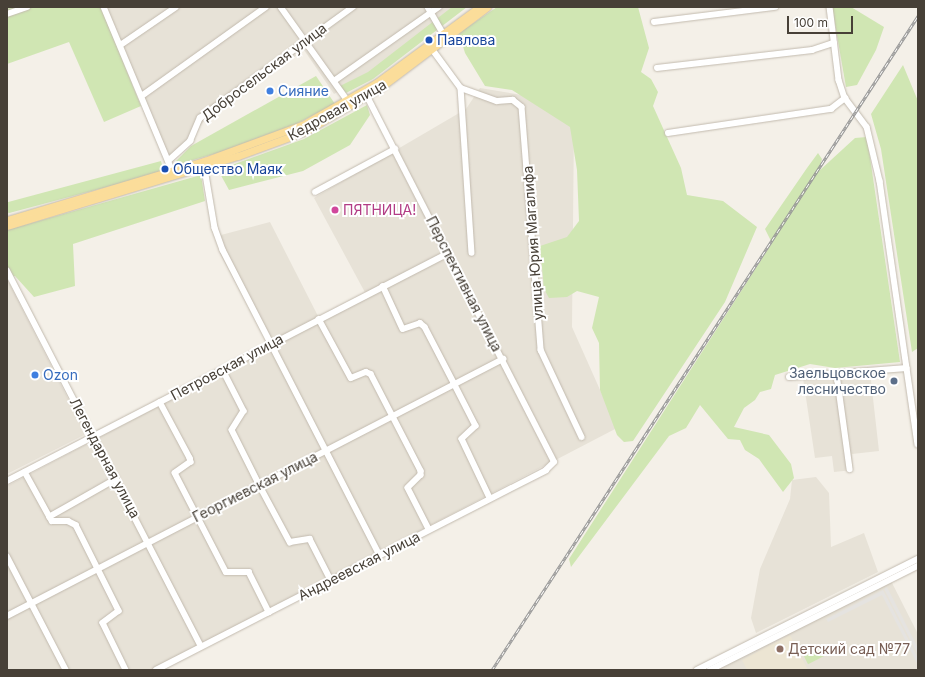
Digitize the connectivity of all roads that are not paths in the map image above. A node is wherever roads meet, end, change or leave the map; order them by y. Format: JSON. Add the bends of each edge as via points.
{"nodes":[{"id":1,"x":27,"y":7,"type":"edge"},
{"id":2,"x":104,"y":7,"type":"edge"},
{"id":3,"x":176,"y":7,"type":"edge"},
{"id":4,"x":266,"y":7,"type":"edge"},
{"id":5,"x":282,"y":7,"type":"edge"},
{"id":6,"x":353,"y":7,"type":"edge"},
{"id":7,"x":428,"y":7,"type":"edge"},
{"id":8,"x":439,"y":7,"type":"edge"},
{"id":9,"x":478,"y":7,"type":"edge"},
{"id":10,"x":487,"y":7,"type":"edge"},
{"id":11,"x":775,"y":7,"type":"edge"},
{"id":12,"x":830,"y":7,"type":"edge"},
{"id":13,"x":431,"y":13,"type":"junction"},
{"id":14,"x":7,"y":14,"type":"edge"},
{"id":15,"x":654,"y":22,"type":"dead end"},
{"id":16,"x":445,"y":36,"type":"junction"},
{"id":17,"x":305,"y":41,"type":"junction"},
{"id":18,"x":834,"y":43,"type":"junction"},
{"id":19,"x":122,"y":44,"type":"junction"},
{"id":20,"x":431,"y":48,"type":"junction"},
{"id":21,"x":657,"y":68,"type":"dead end"},
{"id":22,"x":334,"y":81,"type":"junction"},
{"id":23,"x":461,"y":88,"type":"junction"},
{"id":24,"x":365,"y":93,"type":"junction"},
{"id":25,"x":143,"y":95,"type":"junction"},
{"id":26,"x":845,"y":98,"type":"junction"},
{"id":27,"x":349,"y":102,"type":"junction"},
{"id":28,"x":668,"y":132,"type":"dead end"},
{"id":29,"x":395,"y":149,"type":"junction"},
{"id":30,"x":168,"y":161,"type":"junction"},
{"id":31,"x":204,"y":164,"type":"junction"},
{"id":32,"x":174,"y":173,"type":"junction"},
{"id":33,"x":315,"y":192,"type":"dead end"},
{"id":34,"x":7,"y":220,"type":"edge"},
{"id":35,"x":7,"y":226,"type":"edge"},
{"id":36,"x":448,"y":253,"type":"junction"},
{"id":37,"x":472,"y":253,"type":"dead end"},
{"id":38,"x":7,"y":270,"type":"edge"},
{"id":39,"x":383,"y":286,"type":"junction"},
{"id":40,"x":319,"y":319,"type":"junction"},
{"id":41,"x":270,"y":344,"type":"junction"},
{"id":42,"x":503,"y":359,"type":"junction"},
{"id":43,"x":907,"y":368,"type":"junction"},
{"id":44,"x":223,"y":370,"type":"junction"},
{"id":45,"x":836,"y":374,"type":"junction"},
{"id":46,"x":789,"y":377,"type":"dead end"},
{"id":47,"x":454,"y":383,"type":"junction"},
{"id":48,"x":160,"y":402,"type":"junction"},
{"id":49,"x":392,"y":416,"type":"junction"},
{"id":50,"x":93,"y":436,"type":"junction"},
{"id":51,"x":582,"y":437,"type":"dead end"},
{"id":52,"x":918,"y":444,"type":"edge"},
{"id":53,"x":326,"y":450,"type":"junction"},
{"id":54,"x":553,"y":456,"type":"joint"},
{"id":55,"x":850,"y":468,"type":"dead end"},
{"id":56,"x":25,"y":472,"type":"junction"},
{"id":57,"x":116,"y":479,"type":"junction"},
{"id":58,"x":7,"y":481,"type":"edge"},
{"id":59,"x":260,"y":486,"type":"junction"},
{"id":60,"x":490,"y":498,"type":"junction"},
{"id":61,"x":198,"y":516,"type":"junction"},
{"id":62,"x":49,"y":517,"type":"junction"},
{"id":63,"x":428,"y":530,"type":"junction"},
{"id":64,"x":149,"y":543,"type":"junction"},
{"id":65,"x":380,"y":555,"type":"junction"},
{"id":66,"x":7,"y":556,"type":"edge"},
{"id":67,"x":918,"y":559,"type":"edge"},
{"id":68,"x":918,"y":566,"type":"edge"},
{"id":69,"x":97,"y":569,"type":"junction"},
{"id":70,"x":331,"y":580,"type":"junction"},
{"id":71,"x":31,"y":603,"type":"junction"},
{"id":72,"x":269,"y":612,"type":"junction"},
{"id":73,"x":7,"y":616,"type":"edge"},
{"id":74,"x":202,"y":646,"type":"junction"},
{"id":75,"x":66,"y":670,"type":"edge"},
{"id":76,"x":126,"y":670,"type":"edge"},
{"id":77,"x":156,"y":670,"type":"edge"},
{"id":78,"x":697,"y":670,"type":"edge"},
{"id":79,"x":710,"y":670,"type":"edge"}],
"edges":[{"from":1,"to":14,"type":"street"},
{"from":2,"to":19,"type":"street"},
{"from":3,"to":19,"type":"street"},
{"from":4,"to":25,"type":"street"},
{"from":5,"to":17,"type":"street"},
{"from":6,"to":17,"type":"street","name":"Добросельская улица"},
{"from":7,"to":13,"type":"street"},
{"from":8,"to":13,"type":"street","name":"Кедровая улица"},
{"from":9,"to":16,"type":"main road","name":"Кедровая улица"},
{"from":10,"to":16,"type":"main road","name":"Кедровая улица"},
{"from":11,"to":15,"type":"street"},
{"from":12,"to":18,"type":"street"},
{"from":13,"to":16,"type":"street"},
{"from":13,"to":22,"type":"street","name":"Кедровая улица"},
{"from":16,"to":20,"type":"main road","name":"Кедровая улица"},
{"from":17,"to":22,"type":"street"},
{"from":17,"to":30,"type":"street","name":"Добросельская улица","via":[[200,118],[190,141]]},
{"from":18,"to":21,"type":"street","via":[[804,51]]},
{"from":18,"to":26,"type":"street","via":[[839,80]]},
{"from":19,"to":25,"type":"street"},
{"from":20,"to":23,"type":"street"},
{"from":20,"to":24,"type":"main road","name":"Кедровая улица"},
{"from":22,"to":27,"type":"street"},
{"from":23,"to":37,"type":"street"},
{"from":23,"to":51,"type":"street","name":"улица Юрия Магалифа","via":[[497,101],[513,100],[522,107],[541,350]]},
{"from":24,"to":27,"type":"main road","name":"Кедровая улица"},
{"from":24,"to":29,"type":"street","name":"Перспективная улица"},
{"from":25,"to":30,"type":"street"},
{"from":26,"to":28,"type":"street","via":[[831,108]]},
{"from":26,"to":43,"type":"street","via":[[867,127],[874,149]]},
{"from":27,"to":31,"type":"main road","name":"Кедровая улица","via":[[306,131]]},
{"from":29,"to":33,"type":"street"},
{"from":29,"to":36,"type":"street","name":"Перспективная улица"},
{"from":30,"to":32,"type":"street"},
{"from":31,"to":32,"type":"main road","name":"Кедровая улица"},
{"from":31,"to":41,"type":"street","via":[[220,243]]},
{"from":32,"to":34,"type":"main road","name":"Кедровая улица"},
{"from":32,"to":35,"type":"main road","name":"Кедровая улица"},
{"from":36,"to":39,"type":"street","name":"Петровская улица"},
{"from":36,"to":42,"type":"street","name":"Перспективная улица"},
{"from":38,"to":50,"type":"street","name":"Легендарная улица"},
{"from":39,"to":40,"type":"street","name":"Петровская улица"},
{"from":39,"to":47,"type":"street","via":[[403,329],[420,323],[425,327]]},
{"from":40,"to":41,"type":"street","name":"Петровская улица"},
{"from":40,"to":49,"type":"street","via":[[349,376],[369,372]]},
{"from":41,"to":44,"type":"street","name":"Петровская улица"},
{"from":41,"to":53,"type":"street"},
{"from":42,"to":47,"type":"street","name":"Георгиевская улица"},
{"from":42,"to":54,"type":"street","name":"Перспективная улица"},
{"from":43,"to":45,"type":"street"},
{"from":43,"to":52,"type":"street"},
{"from":44,"to":48,"type":"street","name":"Петровская улица"},
{"from":44,"to":59,"type":"street","via":[[244,411],[232,430]]},
{"from":45,"to":46,"type":"street"},
{"from":45,"to":55,"type":"street"},
{"from":47,"to":49,"type":"street","name":"Георгиевская улица"},
{"from":47,"to":60,"type":"street","via":[[476,426],[462,439]]},
{"from":48,"to":50,"type":"street","name":"Петровская улица"},
{"from":48,"to":61,"type":"street","via":[[190,458],[191,462],[175,474]]},
{"from":49,"to":53,"type":"street","name":"Георгиевская улица"},
{"from":49,"to":63,"type":"street","via":[[421,471],[422,476],[408,488]]},
{"from":50,"to":56,"type":"street","name":"Петровская улица"},
{"from":50,"to":57,"type":"street","name":"Легендарная улица"},
{"from":53,"to":59,"type":"street","name":"Георгиевская улица"},
{"from":53,"to":65,"type":"street"},
{"from":54,"to":60,"type":"street","name":"Андреевская улица","via":[[554,462],[546,470]]},
{"from":56,"to":58,"type":"street","name":"Петровская улица"},
{"from":56,"to":62,"type":"street"},
{"from":57,"to":62,"type":"street"},
{"from":57,"to":64,"type":"street","name":"Легендарная улица"},
{"from":59,"to":61,"type":"street","name":"Георгиевская улица"},
{"from":59,"to":70,"type":"street","via":[[290,542],[310,539]]},
{"from":60,"to":63,"type":"street","name":"Андреевская улица"},
{"from":61,"to":64,"type":"street","name":"Георгиевская улица"},
{"from":61,"to":72,"type":"street","via":[[226,572],[249,572]]},
{"from":62,"to":69,"type":"street","via":[[56,523],[72,521]]},
{"from":63,"to":65,"type":"street","name":"Андреевская улица"},
{"from":64,"to":69,"type":"street","name":"Георгиевская улица"},
{"from":64,"to":74,"type":"street","name":"Легендарная улица"},
{"from":65,"to":70,"type":"street","name":"Андреевская улица"},
{"from":66,"to":71,"type":"street"},
{"from":67,"to":78,"type":"street"},
{"from":68,"to":79,"type":"street"},
{"from":69,"to":71,"type":"street","name":"Георгиевская улица"},
{"from":69,"to":76,"type":"street","via":[[119,611],[103,624]]},
{"from":70,"to":72,"type":"street","name":"Андреевская улица"},
{"from":71,"to":73,"type":"street","name":"Георгиевская улица"},
{"from":71,"to":75,"type":"street"},
{"from":72,"to":74,"type":"street","name":"Андреевская улица"},
{"from":74,"to":77,"type":"street","name":"Андреевская улица"}]}
